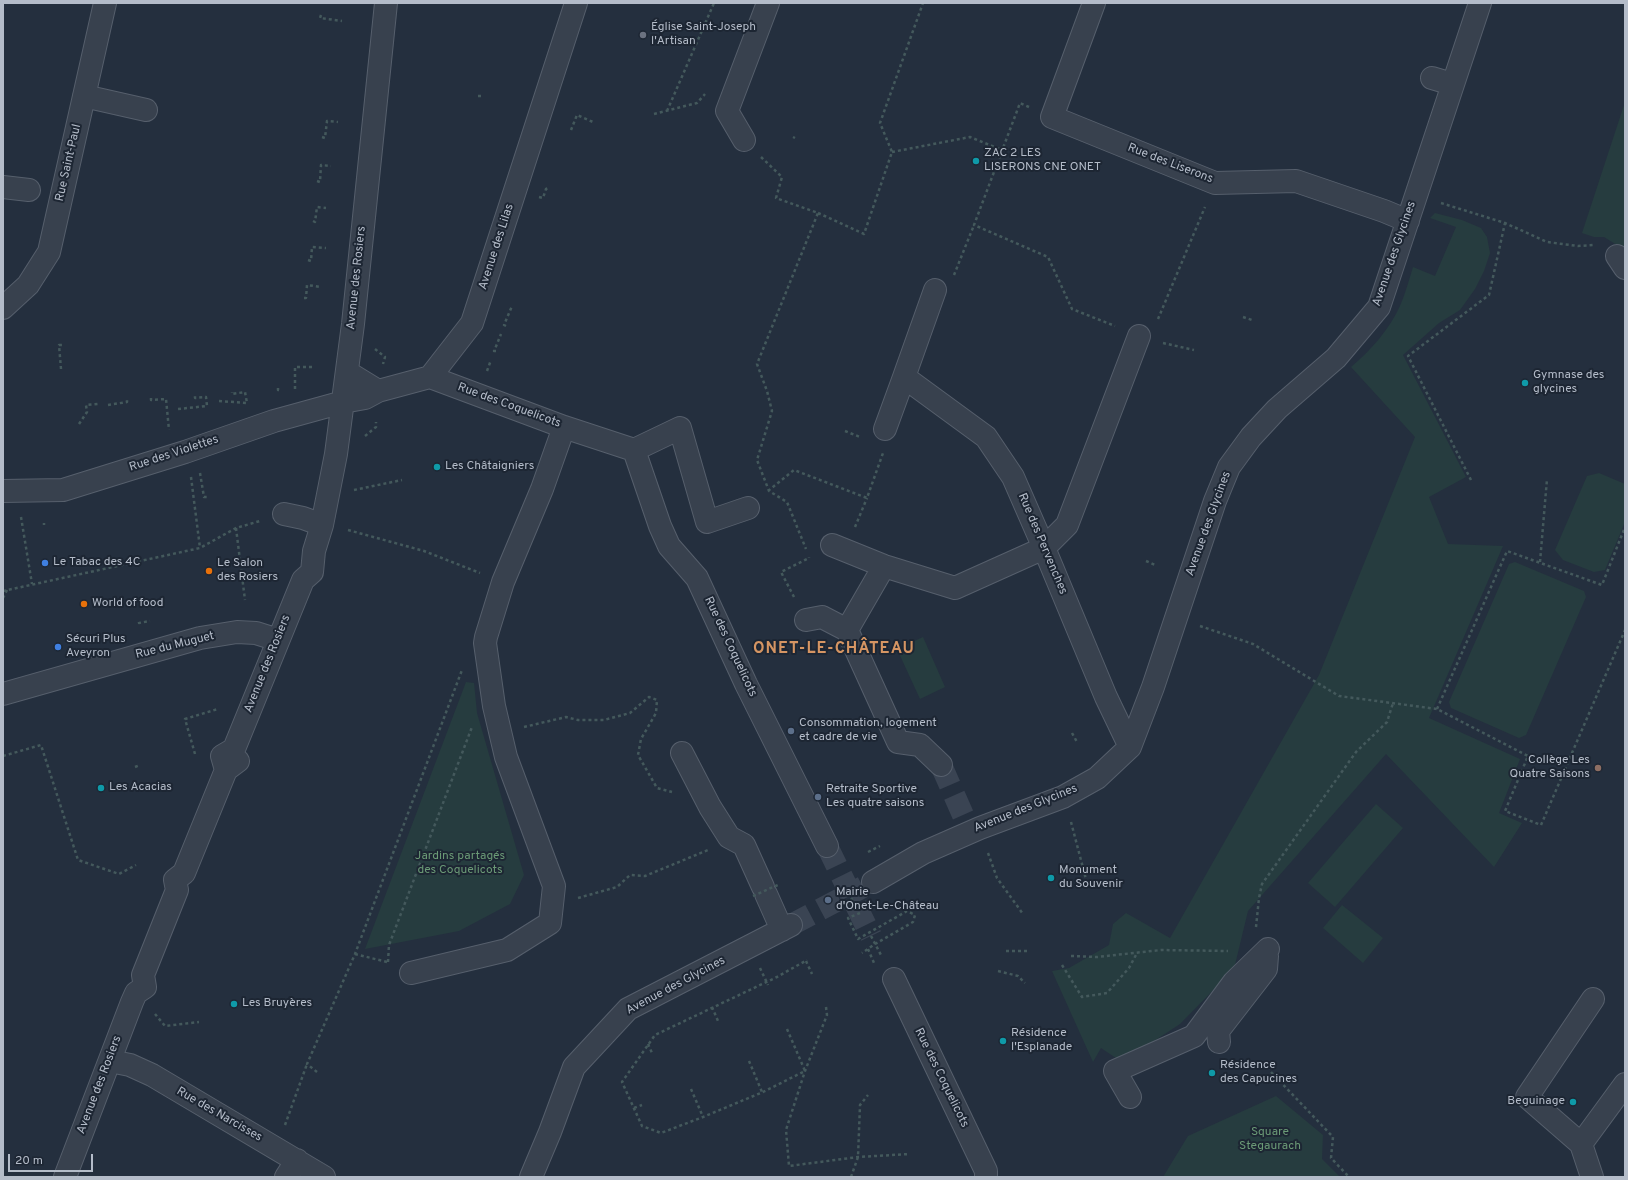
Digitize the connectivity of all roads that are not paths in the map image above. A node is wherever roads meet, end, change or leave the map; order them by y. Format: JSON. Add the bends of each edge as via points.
{"nodes":[{"id":1,"x":105,"y":3,"type":"edge"},
{"id":2,"x":386,"y":3,"type":"edge"},
{"id":3,"x":564,"y":3,"type":"edge"},
{"id":4,"x":576,"y":3,"type":"edge"},
{"id":5,"x":768,"y":3,"type":"edge"},
{"id":6,"x":1094,"y":3,"type":"edge"},
{"id":7,"x":1480,"y":3,"type":"edge"},
{"id":8,"x":559,"y":53,"type":"junction"},
{"id":9,"x":84,"y":96,"type":"junction"},
{"id":10,"x":146,"y":110,"type":"dead end"},
{"id":11,"x":744,"y":140,"type":"dead end"},
{"id":12,"x":3,"y":187,"type":"edge"},
{"id":13,"x":29,"y":190,"type":"dead end"},
{"id":14,"x":1408,"y":221,"type":"junction"},
{"id":15,"x":935,"y":290,"type":"road end"},
{"id":16,"x":3,"y":308,"type":"edge"},
{"id":17,"x":1144,"y":338,"type":"road end"},
{"id":18,"x":347,"y":372,"type":"junction"},
{"id":19,"x":430,"y":377,"type":"junction"},
{"id":20,"x":904,"y":377,"type":"junction"},
{"id":21,"x":378,"y":391,"type":"junction"},
{"id":22,"x":343,"y":402,"type":"junction"},
{"id":23,"x":564,"y":427,"type":"junction"},
{"id":24,"x":885,"y":429,"type":"road end"},
{"id":25,"x":634,"y":450,"type":"junction"},
{"id":26,"x":3,"y":491,"type":"edge"},
{"id":27,"x":748,"y":508,"type":"road end"},
{"id":28,"x":284,"y":514,"type":"dead end"},
{"id":29,"x":322,"y":525,"type":"junction"},
{"id":30,"x":839,"y":548,"type":"road end"},
{"id":31,"x":1044,"y":548,"type":"junction"},
{"id":32,"x":884,"y":566,"type":"junction"},
{"id":33,"x":806,"y":620,"type":"dead end"},
{"id":34,"x":847,"y":630,"type":"junction"},
{"id":35,"x":278,"y":640,"type":"junction"},
{"id":36,"x":3,"y":694,"type":"edge"},
{"id":37,"x":1130,"y":747,"type":"junction"},
{"id":38,"x":682,"y":753,"type":"dead end"},
{"id":39,"x":941,"y":765,"type":"tunnel mouth"},
{"id":40,"x":827,"y":846,"type":"tunnel mouth"},
{"id":41,"x":873,"y":882,"type":"tunnel mouth"},
{"id":42,"x":411,"y":973,"type":"road end"},
{"id":43,"x":894,"y":979,"type":"dead end"},
{"id":44,"x":1593,"y":999,"type":"dead end"},
{"id":45,"x":1219,"y":1042,"type":"dead end"},
{"id":46,"x":110,"y":1061,"type":"junction"},
{"id":47,"x":1625,"y":1084,"type":"edge"},
{"id":48,"x":1130,"y":1097,"type":"dead end"},
{"id":49,"x":1581,"y":1144,"type":"junction"},
{"id":50,"x":292,"y":1168,"type":"edge"},
{"id":51,"x":65,"y":1177,"type":"edge"},
{"id":52,"x":324,"y":1177,"type":"edge"},
{"id":53,"x":531,"y":1177,"type":"edge"},
{"id":54,"x":986,"y":1177,"type":"edge"},
{"id":55,"x":1592,"y":1177,"type":"edge"}],
"edges":[{"from":1,"to":9,"type":"street","name":"Rue Saint-Paul"},
{"from":2,"to":18,"type":"street","name":"Avenue des Rosiers"},
{"from":3,"to":8,"type":"street","name":"Avenue des Lilas"},
{"from":4,"to":8,"type":"street","name":"Avenue des Lilas"},
{"from":5,"to":11,"type":"street","via":[[727,112]]},
{"from":6,"to":14,"type":"street","name":"Rue des Liserons","via":[[1052,117],[1215,183],[1296,181]]},
{"from":7,"to":14,"type":"street","name":"Avenue des Glycines","via":[[1442,81]]},
{"from":8,"to":19,"type":"street","name":"Avenue des Lilas","via":[[472,323]]},
{"from":9,"to":10,"type":"street"},
{"from":9,"to":16,"type":"street","name":"Rue Saint-Paul","via":[[49,252],[28,285]]},
{"from":12,"to":13,"type":"street"},
{"from":14,"to":37,"type":"street","name":"Avenue des Glycines","via":[[1379,307],[1336,358],[1277,410],[1251,437],[1230,466],[1215,501],[1158,673]]},
{"from":15,"to":20,"type":"street"},
{"from":17,"to":31,"type":"street","via":[[1067,525]]},
{"from":18,"to":21,"type":"street"},
{"from":18,"to":22,"type":"street","name":"Avenue des Rosiers"},
{"from":19,"to":21,"type":"street"},
{"from":19,"to":23,"type":"street","name":"Rue des Coquelicots"},
{"from":20,"to":24,"type":"street"},
{"from":20,"to":31,"type":"street","name":"Rue des Pervenches","via":[[986,437],[1013,477]]},
{"from":21,"to":22,"type":"street","via":[[365,398]]},
{"from":22,"to":26,"type":"street","name":"Rue des Violettes","via":[[274,421],[63,490]]},
{"from":22,"to":29,"type":"street","name":"Avenue des Rosiers"},
{"from":23,"to":25,"type":"street","name":"Rue des Coquelicots"},
{"from":23,"to":42,"type":"street","via":[[542,489],[503,582],[485,643],[494,706],[506,757],[554,886],[550,923],[507,950]]},
{"from":25,"to":27,"type":"street","via":[[680,428],[707,522]]},
{"from":25,"to":40,"type":"street","name":"Rue des Coquelicots","via":[[669,546],[697,578],[746,684]]},
{"from":28,"to":29,"type":"street"},
{"from":29,"to":35,"type":"street","name":"Avenue des Rosiers","via":[[314,551],[301,567],[303,580]]},
{"from":30,"to":32,"type":"street"},
{"from":31,"to":32,"type":"street","via":[[955,588]]},
{"from":31,"to":37,"type":"street","name":"Rue des Pervenches","via":[[1106,697]]},
{"from":32,"to":34,"type":"street"},
{"from":33,"to":34,"type":"street","via":[[822,617]]},
{"from":34,"to":39,"type":"street","via":[[898,742],[920,744]]},
{"from":35,"to":36,"type":"street","name":"Rue du Muguet","via":[[256,633],[237,632],[200,638]]},
{"from":35,"to":46,"type":"street","name":"Avenue des Rosiers","via":[[234,749],[222,756],[226,770]]},
{"from":37,"to":41,"type":"street","name":"Avenue des Glycines","via":[[1098,778],[1063,797],[971,821],[924,853]]},
{"from":38,"to":53,"type":"street","name":"Avenue des Glycines","via":[[707,802],[729,837],[744,846],[786,927],[628,1009],[574,1067]]},
{"from":43,"to":54,"type":"street","name":"Rue des Coquelicots","via":[[986,1171]]},
{"from":44,"to":49,"type":"street","via":[[1527,1097]]},
{"from":45,"to":48,"type":"street","via":[[1218,1031],[1266,969],[1268,949],[1234,982],[1194,1036],[1115,1071]]},
{"from":46,"to":50,"type":"street","name":"Rue des Narcisses","via":[[130,1065],[152,1075]]},
{"from":46,"to":51,"type":"street","name":"Avenue des Rosiers"},
{"from":47,"to":49,"type":"street"},
{"from":49,"to":55,"type":"street"},
{"from":50,"to":52,"type":"street","name":"Rue des Narcisses"}]}
